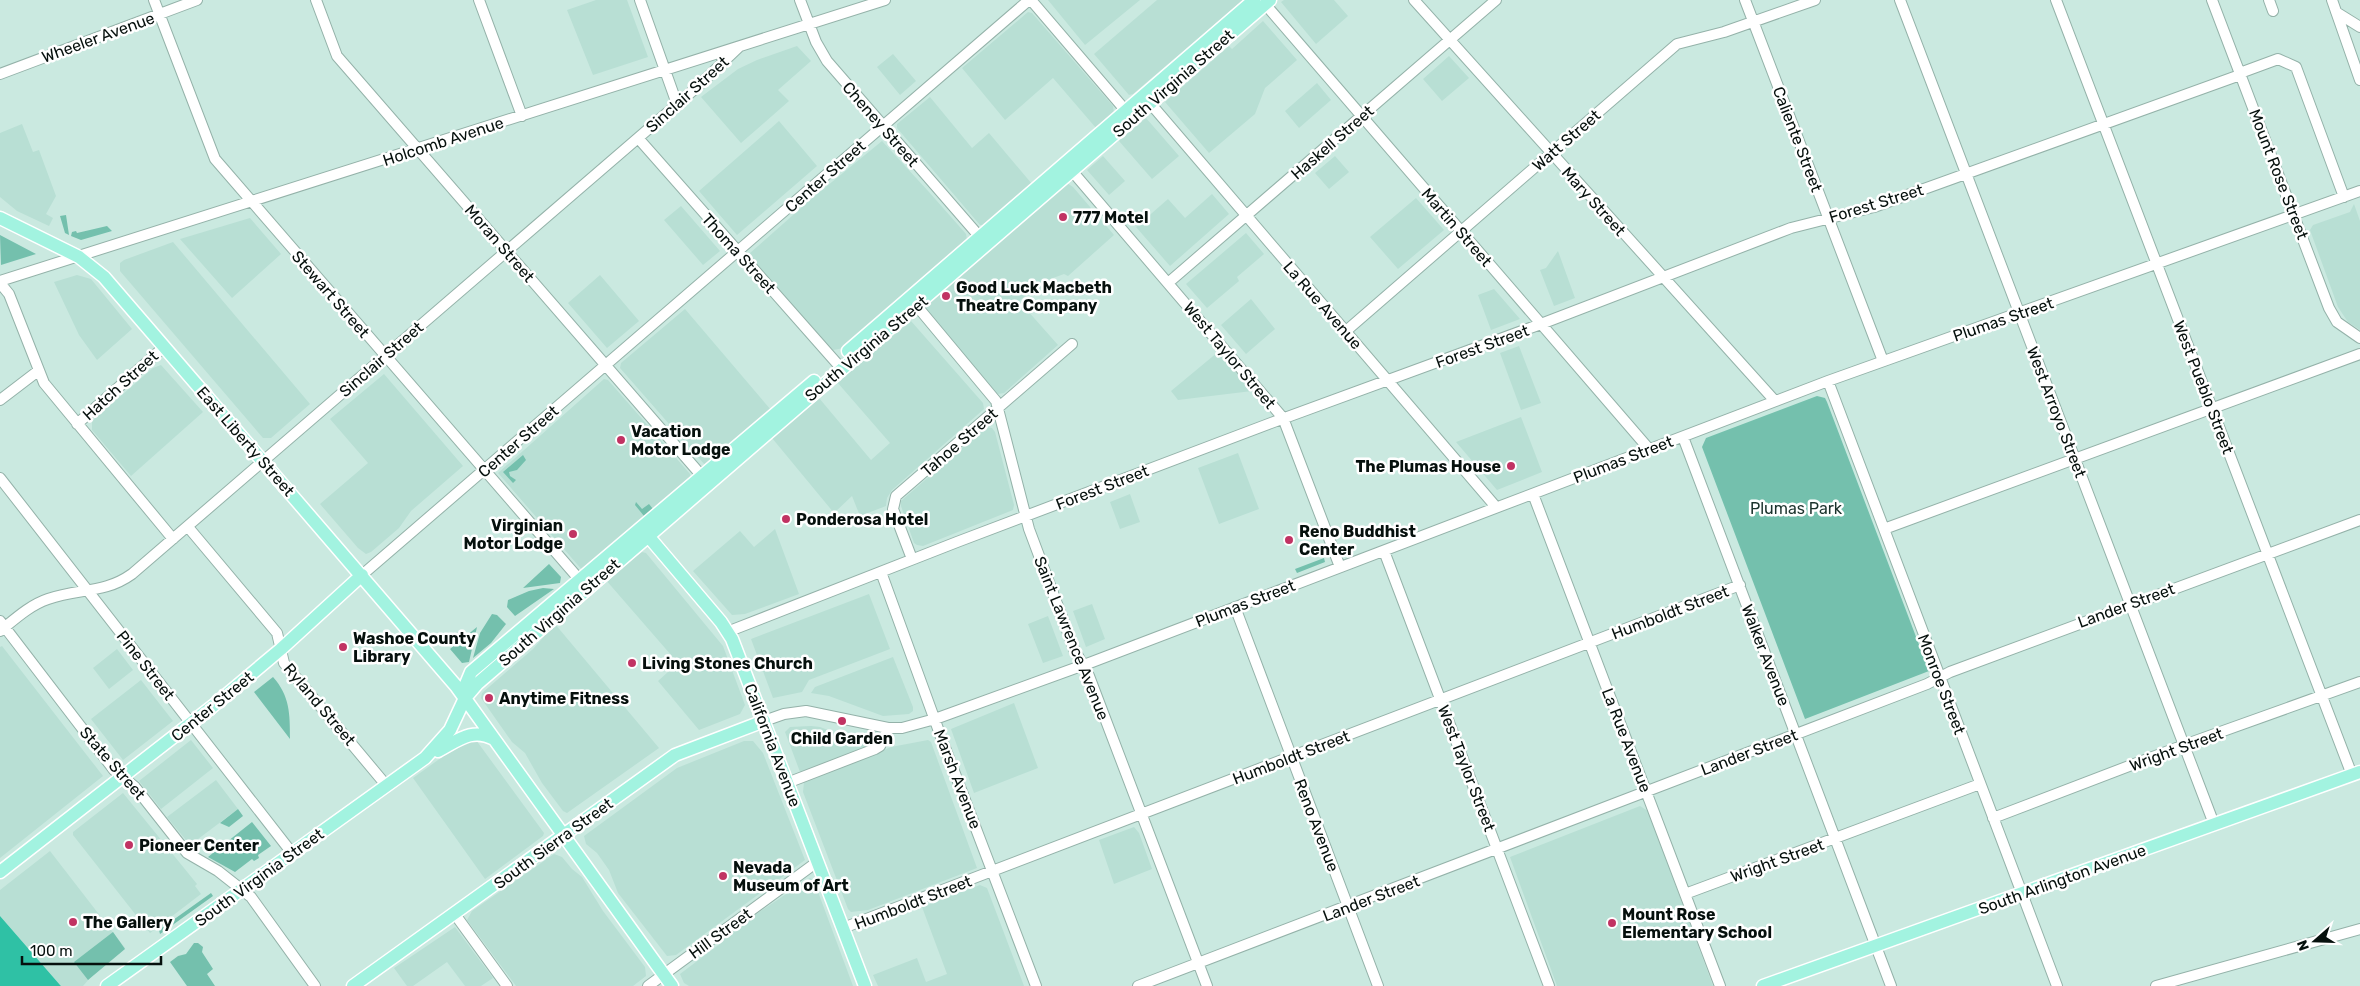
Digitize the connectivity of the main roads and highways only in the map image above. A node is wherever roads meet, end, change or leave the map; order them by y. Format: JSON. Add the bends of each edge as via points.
{"nodes":[{"id":1,"x":1263,"y":1,"type":"edge"},
{"id":2,"x":1074,"y":156,"type":"junction"},
{"id":3,"x":1072,"y":171,"type":"junction"},
{"id":4,"x":0,"y":218,"type":"edge"},
{"id":5,"x":948,"y":271,"type":"junction"},
{"id":6,"x":838,"y":365,"type":"junction"},
{"id":7,"x":644,"y":532,"type":"junction"},
{"id":8,"x":362,"y":575,"type":"junction"},
{"id":9,"x":579,"y":579,"type":"junction"},
{"id":10,"x":546,"y":624,"type":"junction"},
{"id":11,"x":465,"y":698,"type":"junction"},
{"id":12,"x":764,"y":721,"type":"junction"},
{"id":13,"x":494,"y":739,"type":"junction"},
{"id":14,"x":425,"y":758,"type":"junction"},
{"id":15,"x":2356,"y":773,"type":"edge"},
{"id":16,"x":564,"y":834,"type":"junction"},
{"id":17,"x":0,"y":872,"type":"edge"},
{"id":18,"x":107,"y":986,"type":"edge"},
{"id":19,"x":353,"y":986,"type":"edge"},
{"id":20,"x":672,"y":986,"type":"edge"},
{"id":21,"x":865,"y":986,"type":"edge"},
{"id":22,"x":1763,"y":986,"type":"edge"}],
"edges":[{"from":1,"to":2,"type":"main road","name":"South Virginia Street"},
{"from":1,"to":3,"type":"main road","name":"South Virginia Street"},
{"from":2,"to":3,"type":"main road"},
{"from":2,"to":5,"type":"main road","name":"South Virginia Street","via":[[979,236],[979,244]]},
{"from":3,"to":5,"type":"main road","name":"South Virginia Street"},
{"from":4,"to":8,"type":"main road","name":"East Liberty Street","via":[[79,256],[104,277]]},
{"from":5,"to":6,"type":"main road","name":"South Virginia Street"},
{"from":5,"to":6,"type":"main road","name":"South Virginia Street","via":[[916,305]]},
{"from":6,"to":7,"type":"main road","name":"South Virginia Street"},
{"from":6,"to":7,"type":"main road","name":"South Virginia Street","via":[[701,475]]},
{"from":7,"to":9,"type":"main road","name":"South Virginia Street"},
{"from":7,"to":10,"type":"main road","name":"South Virginia Street"},
{"from":7,"to":12,"type":"main road","name":"California Avenue","via":[[728,632]]},
{"from":8,"to":11,"type":"main road","name":"East Liberty Street"},
{"from":8,"to":17,"type":"main road","name":"Center Street","via":[[281,649],[192,723]]},
{"from":9,"to":10,"type":"main road","via":[[579,588],[554,609]]},
{"from":9,"to":11,"type":"main road","name":"South Virginia Street","via":[[471,672]]},
{"from":10,"to":11,"type":"main road","name":"South Virginia Street"},
{"from":11,"to":13,"type":"main road","name":"East Liberty Street"},
{"from":11,"to":14,"type":"main road","name":"South Virginia Street","via":[[450,730]]},
{"from":12,"to":16,"type":"main road","name":"South Sierra Street","via":[[675,755]]},
{"from":12,"to":21,"type":"main road","name":"California Avenue"},
{"from":13,"to":14,"type":"main road","via":[[479,733],[468,734]]},
{"from":13,"to":16,"type":"main road","name":"East Liberty Street"},
{"from":14,"to":18,"type":"main road","name":"South Virginia Street"},
{"from":15,"to":22,"type":"main road","name":"South Arlington Avenue"},
{"from":16,"to":19,"type":"main road","name":"South Sierra Street"},
{"from":16,"to":20,"type":"main road","name":"East Liberty Street"}]}
